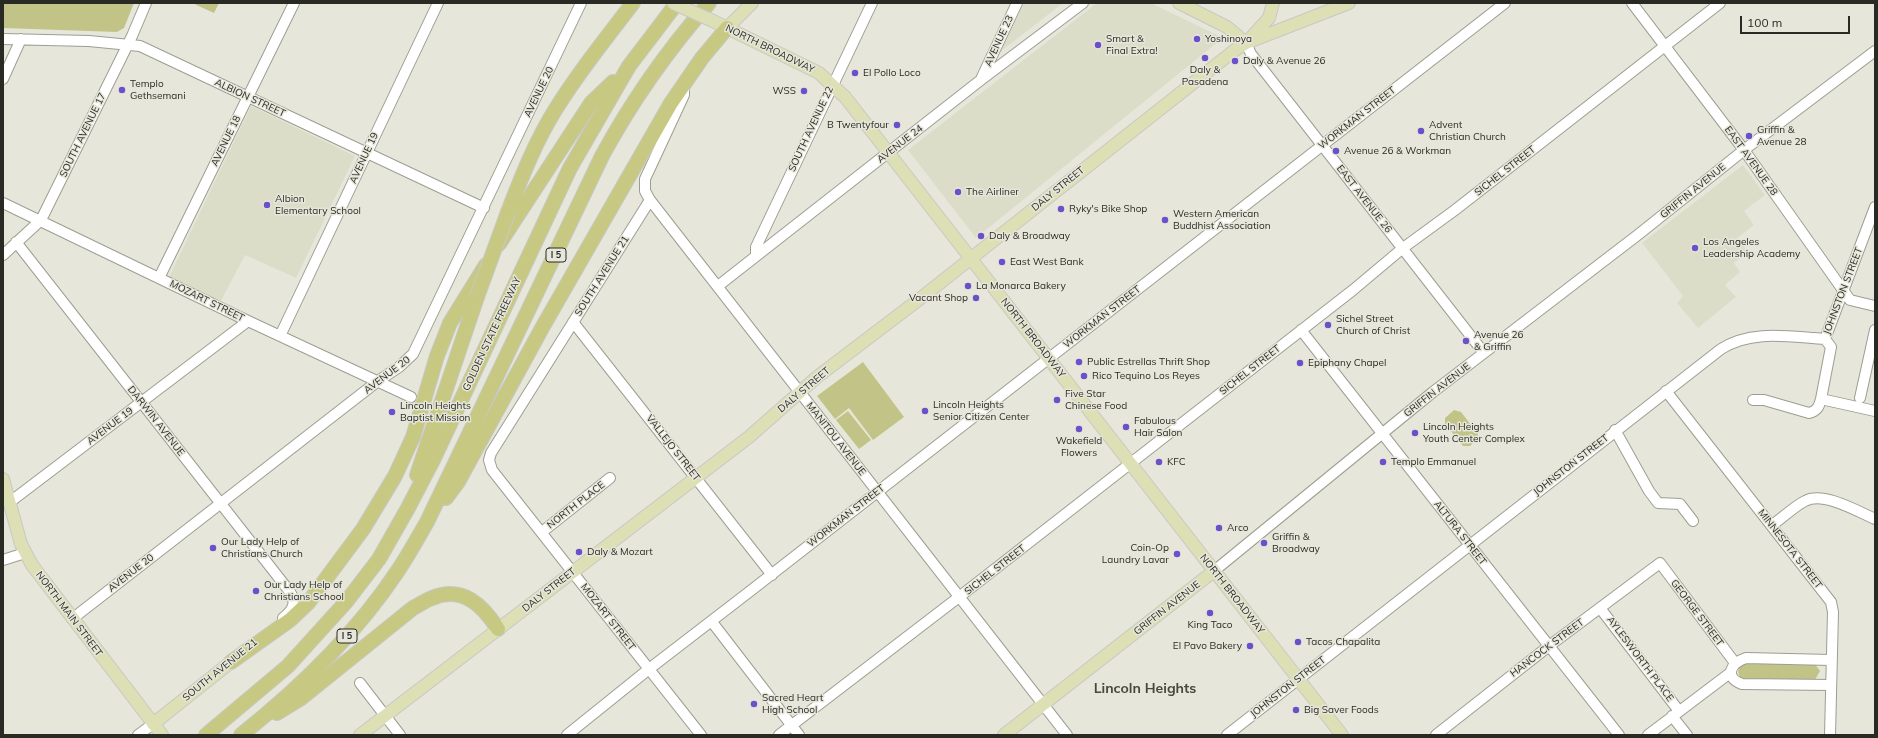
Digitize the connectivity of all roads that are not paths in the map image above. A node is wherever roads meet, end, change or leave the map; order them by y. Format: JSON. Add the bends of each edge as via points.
{"nodes":[{"id":1,"x":146,"y":3,"type":"edge"},
{"id":2,"x":294,"y":3,"type":"edge"},
{"id":3,"x":438,"y":3,"type":"edge"},
{"id":4,"x":581,"y":3,"type":"edge"},
{"id":5,"x":633,"y":3,"type":"edge"},
{"id":6,"x":673,"y":3,"type":"edge"},
{"id":7,"x":677,"y":3,"type":"edge"},
{"id":8,"x":709,"y":3,"type":"edge"},
{"id":9,"x":752,"y":3,"type":"edge"},
{"id":10,"x":872,"y":3,"type":"edge"},
{"id":11,"x":1017,"y":3,"type":"edge"},
{"id":12,"x":1083,"y":3,"type":"edge"},
{"id":13,"x":1179,"y":3,"type":"edge"},
{"id":14,"x":1273,"y":3,"type":"edge"},
{"id":15,"x":1349,"y":3,"type":"edge"},
{"id":16,"x":1505,"y":3,"type":"edge"},
{"id":17,"x":1632,"y":3,"type":"edge"},
{"id":18,"x":1720,"y":3,"type":"edge"},
{"id":19,"x":727,"y":28,"type":"junction"},
{"id":20,"x":3,"y":39,"type":"edge"},
{"id":21,"x":22,"y":39,"type":"junction"},
{"id":22,"x":1246,"y":43,"type":"junction"},
{"id":23,"x":128,"y":44,"type":"junction"},
{"id":24,"x":1664,"y":46,"type":"junction"},
{"id":25,"x":1875,"y":51,"type":"edge"},
{"id":26,"x":629,"y":66,"type":"junction"},
{"id":27,"x":3,"y":79,"type":"edge"},
{"id":28,"x":982,"y":79,"type":"junction"},
{"id":29,"x":685,"y":84,"type":"junction"},
{"id":30,"x":832,"y":84,"type":"junction"},
{"id":31,"x":248,"y":96,"type":"junction"},
{"id":32,"x":1323,"y":145,"type":"junction"},
{"id":33,"x":1744,"y":150,"type":"junction"},
{"id":34,"x":366,"y":153,"type":"junction"},
{"id":35,"x":888,"y":153,"type":"junction"},
{"id":36,"x":650,"y":200,"type":"junction"},
{"id":37,"x":3,"y":203,"type":"edge"},
{"id":38,"x":1875,"y":207,"type":"edge"},
{"id":39,"x":484,"y":208,"type":"junction"},
{"id":40,"x":41,"y":220,"type":"junction"},
{"id":41,"x":16,"y":242,"type":"junction"},
{"id":42,"x":1403,"y":248,"type":"junction"},
{"id":43,"x":3,"y":255,"type":"edge"},
{"id":44,"x":756,"y":256,"type":"junction"},
{"id":45,"x":971,"y":259,"type":"junction"},
{"id":46,"x":159,"y":278,"type":"junction"},
{"id":47,"x":718,"y":286,"type":"junction"},
{"id":48,"x":1843,"y":291,"type":"junction"},
{"id":49,"x":1875,"y":306,"type":"edge"},
{"id":50,"x":248,"y":321,"type":"junction"},
{"id":51,"x":573,"y":322,"type":"junction"},
{"id":52,"x":1301,"y":330,"type":"junction"},
{"id":53,"x":1875,"y":330,"type":"edge"},
{"id":54,"x":280,"y":336,"type":"junction"},
{"id":55,"x":1825,"y":339,"type":"junction"},
{"id":56,"x":1484,"y":353,"type":"junction"},
{"id":57,"x":1049,"y":358,"type":"junction"},
{"id":58,"x":378,"y":381,"type":"junction"},
{"id":59,"x":1666,"y":391,"type":"junction"},
{"id":60,"x":799,"y":392,"type":"junction"},
{"id":61,"x":411,"y":397,"type":"dead end"},
{"id":62,"x":1860,"y":398,"type":"dead end"},
{"id":63,"x":1822,"y":399,"type":"junction"},
{"id":64,"x":1752,"y":400,"type":"dead end"},
{"id":65,"x":141,"y":402,"type":"junction"},
{"id":66,"x":1875,"y":411,"type":"edge"},
{"id":67,"x":1615,"y":430,"type":"junction"},
{"id":68,"x":1382,"y":433,"type":"junction"},
{"id":69,"x":489,"y":460,"type":"joint"},
{"id":70,"x":1130,"y":464,"type":"junction"},
{"id":71,"x":610,"y":478,"type":"dead end"},
{"id":72,"x":696,"y":478,"type":"junction"},
{"id":73,"x":3,"y":479,"type":"edge"},
{"id":74,"x":877,"y":492,"type":"junction"},
{"id":75,"x":10,"y":502,"type":"junction"},
{"id":76,"x":220,"y":503,"type":"junction"},
{"id":77,"x":408,"y":508,"type":"junction"},
{"id":78,"x":1875,"y":519,"type":"edge"},
{"id":79,"x":1694,"y":521,"type":"dead end"},
{"id":80,"x":428,"y":522,"type":"junction"},
{"id":81,"x":1772,"y":525,"type":"junction"},
{"id":82,"x":542,"y":532,"type":"junction"},
{"id":83,"x":1470,"y":545,"type":"junction"},
{"id":84,"x":25,"y":553,"type":"junction"},
{"id":85,"x":3,"y":560,"type":"edge"},
{"id":86,"x":1660,"y":563,"type":"joint"},
{"id":87,"x":573,"y":571,"type":"junction"},
{"id":88,"x":1214,"y":571,"type":"junction"},
{"id":89,"x":772,"y":575,"type":"junction"},
{"id":90,"x":959,"y":597,"type":"junction"},
{"id":91,"x":294,"y":601,"type":"joint"},
{"id":92,"x":1600,"y":608,"type":"junction"},
{"id":93,"x":72,"y":619,"type":"junction"},
{"id":94,"x":712,"y":622,"type":"junction"},
{"id":95,"x":498,"y":629,"type":"junction"},
{"id":96,"x":1549,"y":646,"type":"junction"},
{"id":97,"x":1831,"y":660,"type":"junction"},
{"id":98,"x":231,"y":662,"type":"junction"},
{"id":99,"x":1735,"y":663,"type":"junction"},
{"id":100,"x":649,"y":669,"type":"junction"},
{"id":101,"x":1730,"y":673,"type":"junction"},
{"id":102,"x":1299,"y":679,"type":"junction"},
{"id":103,"x":360,"y":683,"type":"dead end"},
{"id":104,"x":1831,"y":685,"type":"junction"},
{"id":105,"x":1043,"y":705,"type":"junction"},
{"id":106,"x":1676,"y":714,"type":"junction"},
{"id":107,"x":385,"y":716,"type":"junction"},
{"id":108,"x":153,"y":724,"type":"junction"},
{"id":109,"x":792,"y":725,"type":"junction"},
{"id":110,"x":244,"y":733,"type":"edge"},
{"id":111,"x":138,"y":735,"type":"edge"},
{"id":112,"x":162,"y":735,"type":"edge"},
{"id":113,"x":206,"y":735,"type":"edge"},
{"id":114,"x":360,"y":735,"type":"edge"},
{"id":115,"x":400,"y":735,"type":"edge"},
{"id":116,"x":567,"y":735,"type":"edge"},
{"id":117,"x":701,"y":735,"type":"edge"},
{"id":118,"x":779,"y":735,"type":"edge"},
{"id":119,"x":799,"y":735,"type":"edge"},
{"id":120,"x":1004,"y":735,"type":"edge"},
{"id":121,"x":1067,"y":735,"type":"edge"},
{"id":122,"x":1227,"y":735,"type":"edge"},
{"id":123,"x":1342,"y":735,"type":"edge"},
{"id":124,"x":1436,"y":735,"type":"edge"},
{"id":125,"x":1619,"y":735,"type":"edge"},
{"id":126,"x":1648,"y":735,"type":"edge"},
{"id":127,"x":1687,"y":735,"type":"edge"},
{"id":128,"x":1830,"y":735,"type":"edge"}],
"edges":[{"from":1,"to":23,"type":"street","name":"SOUTH AVENUE 17"},
{"from":2,"to":31,"type":"street","name":"AVENUE 18"},
{"from":3,"to":34,"type":"street","name":"AVENUE 19"},
{"from":4,"to":39,"type":"street","name":"AVENUE 20"},
{"from":5,"to":77,"type":"highway","bridge":true,"via":[[574,80],[556,108],[523,173],[477,297],[452,377],[414,482]]},
{"from":6,"to":19,"type":"main road","name":"NORTH BROADWAY","bridge":true},
{"from":7,"to":26,"type":"highway","name":"GOLDEN STATE FREEWAY","number":"I 5"},
{"from":8,"to":80,"type":"highway","number":"I 5","via":[[652,74],[602,156]]},
{"from":9,"to":19,"type":"main road"},
{"from":10,"to":30,"type":"street","name":"SOUTH AVENUE 22"},
{"from":11,"to":28,"type":"street","name":"AVENUE 23"},
{"from":12,"to":28,"type":"street","name":"AVENUE 24"},
{"from":13,"to":22,"type":"main road","via":[[1227,27]]},
{"from":14,"to":22,"type":"main road","via":[[1269,18]]},
{"from":15,"to":22,"type":"main road"},
{"from":16,"to":32,"type":"street","name":"WORKMAN STREET"},
{"from":17,"to":24,"type":"street","name":"EAST AVENUE 28"},
{"from":18,"to":24,"type":"street","name":"SICHEL STREET"},
{"from":19,"to":29,"type":"highway"},
{"from":19,"to":30,"type":"main road","name":"NORTH BROADWAY","via":[[819,73]]},
{"from":20,"to":21,"type":"street","name":"ALBION STREET"},
{"from":21,"to":23,"type":"street","name":"ALBION STREET"},
{"from":21,"to":27,"type":"street"},
{"from":22,"to":32,"type":"street","name":"EAST AVENUE 26","via":[[1251,54]]},
{"from":22,"to":45,"type":"main road","name":"DALY STREET"},
{"from":23,"to":31,"type":"street","name":"ALBION STREET","via":[[140,46]]},
{"from":23,"to":40,"type":"street","name":"SOUTH AVENUE 17"},
{"from":24,"to":33,"type":"street","name":"EAST AVENUE 28"},
{"from":24,"to":42,"type":"street","name":"SICHEL STREET"},
{"from":25,"to":33,"type":"street","name":"GRIFFIN AVENUE"},
{"from":26,"to":77,"type":"highway","name":"GOLDEN STATE FREEWAY","number":"I 5","via":[[570,168]]},
{"from":26,"to":98,"type":"highway","via":[[591,103],[467,293],[450,323],[437,356],[413,437],[395,476],[363,529],[308,603],[285,624]]},
{"from":28,"to":35,"type":"street","name":"AVENUE 24"},
{"from":29,"to":36,"type":"street","via":[[684,95],[645,179],[645,190]]},
{"from":29,"to":80,"type":"highway","via":[[667,110],[546,322],[458,482]]},
{"from":30,"to":35,"type":"main road","name":"NORTH BROADWAY"},
{"from":30,"to":44,"type":"street","name":"SOUTH AVENUE 22","via":[[756,247]]},
{"from":31,"to":34,"type":"street","name":"ALBION STREET"},
{"from":31,"to":46,"type":"street","name":"AVENUE 18"},
{"from":32,"to":42,"type":"street","name":"EAST AVENUE 26"},
{"from":32,"to":57,"type":"street","name":"WORKMAN STREET"},
{"from":33,"to":48,"type":"street","name":"EAST AVENUE 28"},
{"from":33,"to":56,"type":"street","name":"GRIFFIN AVENUE"},
{"from":34,"to":39,"type":"street","name":"ALBION STREET"},
{"from":34,"to":54,"type":"street","name":"AVENUE 19"},
{"from":35,"to":44,"type":"street","name":"AVENUE 24"},
{"from":35,"to":45,"type":"main road","name":"NORTH BROADWAY"},
{"from":36,"to":47,"type":"street","name":"MANITOU AVENUE"},
{"from":36,"to":51,"type":"street","name":"SOUTH AVENUE 21"},
{"from":37,"to":40,"type":"street","name":"MOZART STREET"},
{"from":38,"to":48,"type":"street","name":"JOHNSTON STREET"},
{"from":39,"to":58,"type":"street","name":"AVENUE 20","via":[[413,354]]},
{"from":40,"to":41,"type":"street","name":"SOUTH AVENUE 17"},
{"from":40,"to":46,"type":"street","name":"MOZART STREET"},
{"from":41,"to":43,"type":"street","name":"SOUTH AVENUE 17"},
{"from":41,"to":65,"type":"street","name":"DARWIN AVENUE"},
{"from":42,"to":52,"type":"street","name":"SICHEL STREET"},
{"from":42,"to":56,"type":"street","name":"EAST AVENUE 26"},
{"from":44,"to":47,"type":"street","name":"AVENUE 24"},
{"from":45,"to":57,"type":"main road","name":"NORTH BROADWAY"},
{"from":45,"to":60,"type":"main road","name":"DALY STREET"},
{"from":46,"to":50,"type":"street","name":"MOZART STREET"},
{"from":47,"to":60,"type":"street","name":"MANITOU AVENUE"},
{"from":48,"to":49,"type":"street","name":"EAST AVENUE 28","via":[[1850,300]]},
{"from":48,"to":55,"type":"street","name":"JOHNSTON STREET"},
{"from":50,"to":54,"type":"street","name":"MOZART STREET"},
{"from":50,"to":65,"type":"street","name":"AVENUE 19"},
{"from":51,"to":69,"type":"street","name":"SOUTH AVENUE 21"},
{"from":51,"to":72,"type":"street","name":"VALLEJO STREET"},
{"from":52,"to":68,"type":"street","name":"ALTURA STREET"},
{"from":52,"to":70,"type":"street","name":"SICHEL STREET"},
{"from":53,"to":62,"type":"street"},
{"from":54,"to":58,"type":"street","name":"MOZART STREET"},
{"from":55,"to":59,"type":"street","name":"JOHNSTON STREET","via":[[1764,336],[1741,338],[1721,349]]},
{"from":55,"to":63,"type":"street","via":[[1831,347]]},
{"from":56,"to":68,"type":"street","name":"GRIFFIN AVENUE"},
{"from":57,"to":70,"type":"main road","name":"NORTH BROADWAY"},
{"from":57,"to":74,"type":"street","name":"WORKMAN STREET"},
{"from":58,"to":61,"type":"street","name":"MOZART STREET"},
{"from":58,"to":76,"type":"street","name":"AVENUE 20"},
{"from":59,"to":67,"type":"street","name":"JOHNSTON STREET"},
{"from":59,"to":81,"type":"street","name":"MINNESOTA STREET"},
{"from":60,"to":72,"type":"main road","name":"DALY STREET","via":[[749,437]]},
{"from":60,"to":74,"type":"street","name":"MANITOU AVENUE"},
{"from":63,"to":64,"type":"street","via":[[1815,412],[1808,413],[1764,400]]},
{"from":63,"to":66,"type":"street"},
{"from":65,"to":75,"type":"street","name":"AVENUE 19"},
{"from":65,"to":76,"type":"street","name":"DARWIN AVENUE"},
{"from":67,"to":79,"type":"street","via":[[1649,492],[1658,502],[1680,504]]},
{"from":67,"to":83,"type":"street","name":"JOHNSTON STREET"},
{"from":68,"to":83,"type":"street","name":"ALTURA STREET"},
{"from":68,"to":88,"type":"street","name":"GRIFFIN AVENUE"},
{"from":69,"to":82,"type":"street","name":"MOZART STREET","via":[[492,470]]},
{"from":70,"to":88,"type":"main road","name":"NORTH BROADWAY"},
{"from":70,"to":90,"type":"street","name":"SICHEL STREET"},
{"from":71,"to":82,"type":"street","name":"NORTH PLACE"},
{"from":72,"to":87,"type":"main road","name":"DALY STREET"},
{"from":72,"to":89,"type":"street","name":"VALLEJO STREET"},
{"from":73,"to":75,"type":"main road","name":"NORTH MAIN STREET"},
{"from":74,"to":89,"type":"street","name":"WORKMAN STREET"},
{"from":74,"to":90,"type":"street","name":"MANITOU AVENUE"},
{"from":75,"to":84,"type":"main road","name":"NORTH MAIN STREET"},
{"from":76,"to":91,"type":"street","name":"DARWIN AVENUE","via":[[290,592]]},
{"from":76,"to":93,"type":"street","name":"AVENUE 20"},
{"from":77,"to":113,"type":"highway","name":"GOLDEN STATE FREEWAY","number":"I 5","via":[[378,559],[318,636],[288,666]]},
{"from":78,"to":81,"type":"street","via":[[1826,499],[1815,498],[1805,501]]},
{"from":80,"to":110,"type":"highway","number":"I 5","via":[[397,572],[334,652]]},
{"from":81,"to":97,"type":"street","name":"MINNESOTA STREET","via":[[1831,602]]},
{"from":82,"to":87,"type":"street","name":"MOZART STREET"},
{"from":83,"to":96,"type":"street","name":"ALTURA STREET"},
{"from":83,"to":102,"type":"street","name":"JOHNSTON STREET"},
{"from":84,"to":85,"type":"street"},
{"from":84,"to":93,"type":"main road","name":"NORTH MAIN STREET"},
{"from":86,"to":92,"type":"street","name":"HANCOCK STREET"},
{"from":86,"to":99,"type":"street","name":"GEORGE STREET"},
{"from":87,"to":95,"type":"main road","name":"DALY STREET"},
{"from":87,"to":100,"type":"street","name":"MOZART STREET"},
{"from":88,"to":102,"type":"main road","name":"NORTH BROADWAY"},
{"from":88,"to":105,"type":"main road","name":"GRIFFIN AVENUE"},
{"from":89,"to":94,"type":"street","name":"WORKMAN STREET"},
{"from":90,"to":105,"type":"street","name":"MANITOU AVENUE"},
{"from":90,"to":109,"type":"street","name":"SICHEL STREET"},
{"from":91,"to":98,"type":"street","name":"SOUTH AVENUE 21","via":[[293,607],[286,615]]},
{"from":92,"to":96,"type":"street","name":"HANCOCK STREET"},
{"from":92,"to":106,"type":"street","name":"AYLESWORTH PLACE"},
{"from":93,"to":108,"type":"main road","name":"NORTH MAIN STREET"},
{"from":94,"to":100,"type":"street","name":"WORKMAN STREET"},
{"from":94,"to":109,"type":"street"},
{"from":95,"to":107,"type":"main road","name":"DALY STREET"},
{"from":95,"to":110,"type":"highway","via":[[477,603],[461,595],[433,597],[413,608],[300,699]]},
{"from":96,"to":124,"type":"street","name":"HANCOCK STREET"},
{"from":96,"to":125,"type":"street","name":"ALTURA STREET"},
{"from":97,"to":99,"type":"street","via":[[1746,658]]},
{"from":97,"to":104,"type":"street","name":"MINNESOTA STREET"},
{"from":98,"to":108,"type":"main road","name":"SOUTH AVENUE 21"},
{"from":99,"to":101,"type":"street"},
{"from":100,"to":116,"type":"street","name":"WORKMAN STREET"},
{"from":100,"to":117,"type":"street","name":"MOZART STREET"},
{"from":101,"to":104,"type":"street","via":[[1732,678],[1742,684]]},
{"from":101,"to":106,"type":"street"},
{"from":102,"to":122,"type":"street","name":"JOHNSTON STREET"},
{"from":102,"to":123,"type":"main road","name":"NORTH BROADWAY"},
{"from":103,"to":107,"type":"street"},
{"from":104,"to":128,"type":"street","name":"MINNESOTA STREET"},
{"from":105,"to":120,"type":"main road","name":"GRIFFIN AVENUE"},
{"from":105,"to":121,"type":"street","name":"MANITOU AVENUE"},
{"from":106,"to":126,"type":"street"},
{"from":106,"to":127,"type":"street","name":"AYLESWORTH PLACE"},
{"from":107,"to":114,"type":"main road","name":"DALY STREET"},
{"from":107,"to":115,"type":"street"},
{"from":108,"to":111,"type":"street","name":"SOUTH AVENUE 21"},
{"from":108,"to":112,"type":"main road","name":"NORTH MAIN STREET"},
{"from":109,"to":118,"type":"street","name":"SICHEL STREET"},
{"from":109,"to":119,"type":"street"}]}
